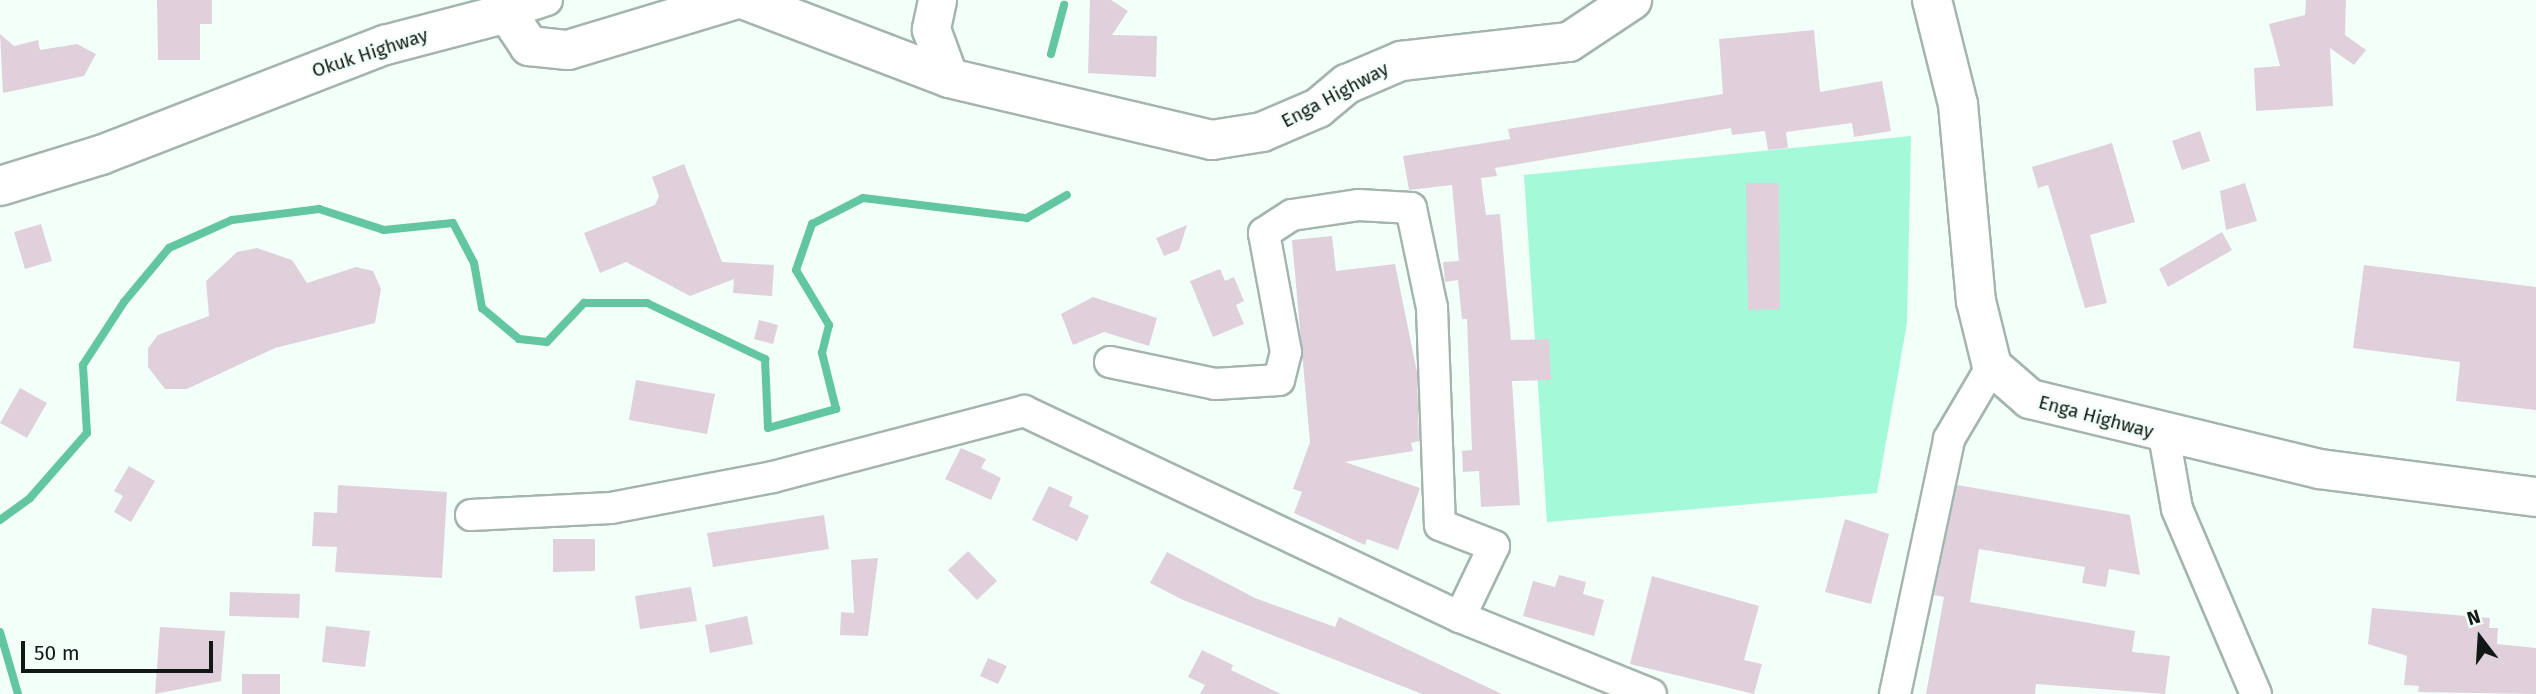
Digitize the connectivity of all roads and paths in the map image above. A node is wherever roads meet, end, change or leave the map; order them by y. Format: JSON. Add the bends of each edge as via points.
{"nodes":[{"id":1,"x":547,"y":0,"type":"edge"},
{"id":2,"x":734,"y":0,"type":"edge"},
{"id":3,"x":745,"y":0,"type":"edge"},
{"id":4,"x":937,"y":0,"type":"edge"},
{"id":5,"x":1632,"y":0,"type":"edge"},
{"id":6,"x":1932,"y":0,"type":"edge"},
{"id":7,"x":507,"y":7,"type":"edge"},
{"id":8,"x":949,"y":78,"type":"junction"},
{"id":9,"x":0,"y":186,"type":"edge"},
{"id":10,"x":1110,"y":362,"type":"dead end"},
{"id":11,"x":1992,"y":366,"type":"junction"},
{"id":12,"x":2164,"y":435,"type":"junction"},
{"id":13,"x":2536,"y":497,"type":"edge"},
{"id":14,"x":471,"y":515,"type":"dead end"},
{"id":15,"x":1460,"y":617,"type":"junction"},
{"id":16,"x":1651,"y":694,"type":"edge"},
{"id":17,"x":1895,"y":694,"type":"edge"},
{"id":18,"x":2256,"y":694,"type":"edge"}],
"edges":[{"from":1,"to":7,"type":"street"},
{"from":2,"to":7,"type":"main road","via":[[568,50],[529,46]]},
{"from":3,"to":8,"type":"main road"},
{"from":4,"to":8,"type":"street","via":[[931,29]]},
{"from":5,"to":8,"type":"main road","name":"Enga Highway","via":[[1569,42],[1401,61],[1347,84],[1318,108],[1262,132],[1212,140]]},
{"from":6,"to":11,"type":"main road","via":[[1958,104],[1976,301]]},
{"from":7,"to":9,"type":"main road","name":"Okuk Highway","via":[[385,45],[101,155]]},
{"from":10,"to":15,"type":"street","via":[[1215,384],[1279,380],[1286,352],[1264,233],[1292,215],[1359,205],[1411,208],[1432,308],[1440,525],[1494,547]]},
{"from":11,"to":12,"type":"main road","name":"Enga Highway","via":[[2030,399]]},
{"from":11,"to":17,"type":"street","via":[[1949,439]]},
{"from":12,"to":13,"type":"main road","name":"Enga Highway","via":[[2320,469]]},
{"from":12,"to":18,"type":"street","via":[[2176,509]]},
{"from":14,"to":15,"type":"street","via":[[611,508],[773,477],[1024,411]]},
{"from":15,"to":16,"type":"street"}]}
